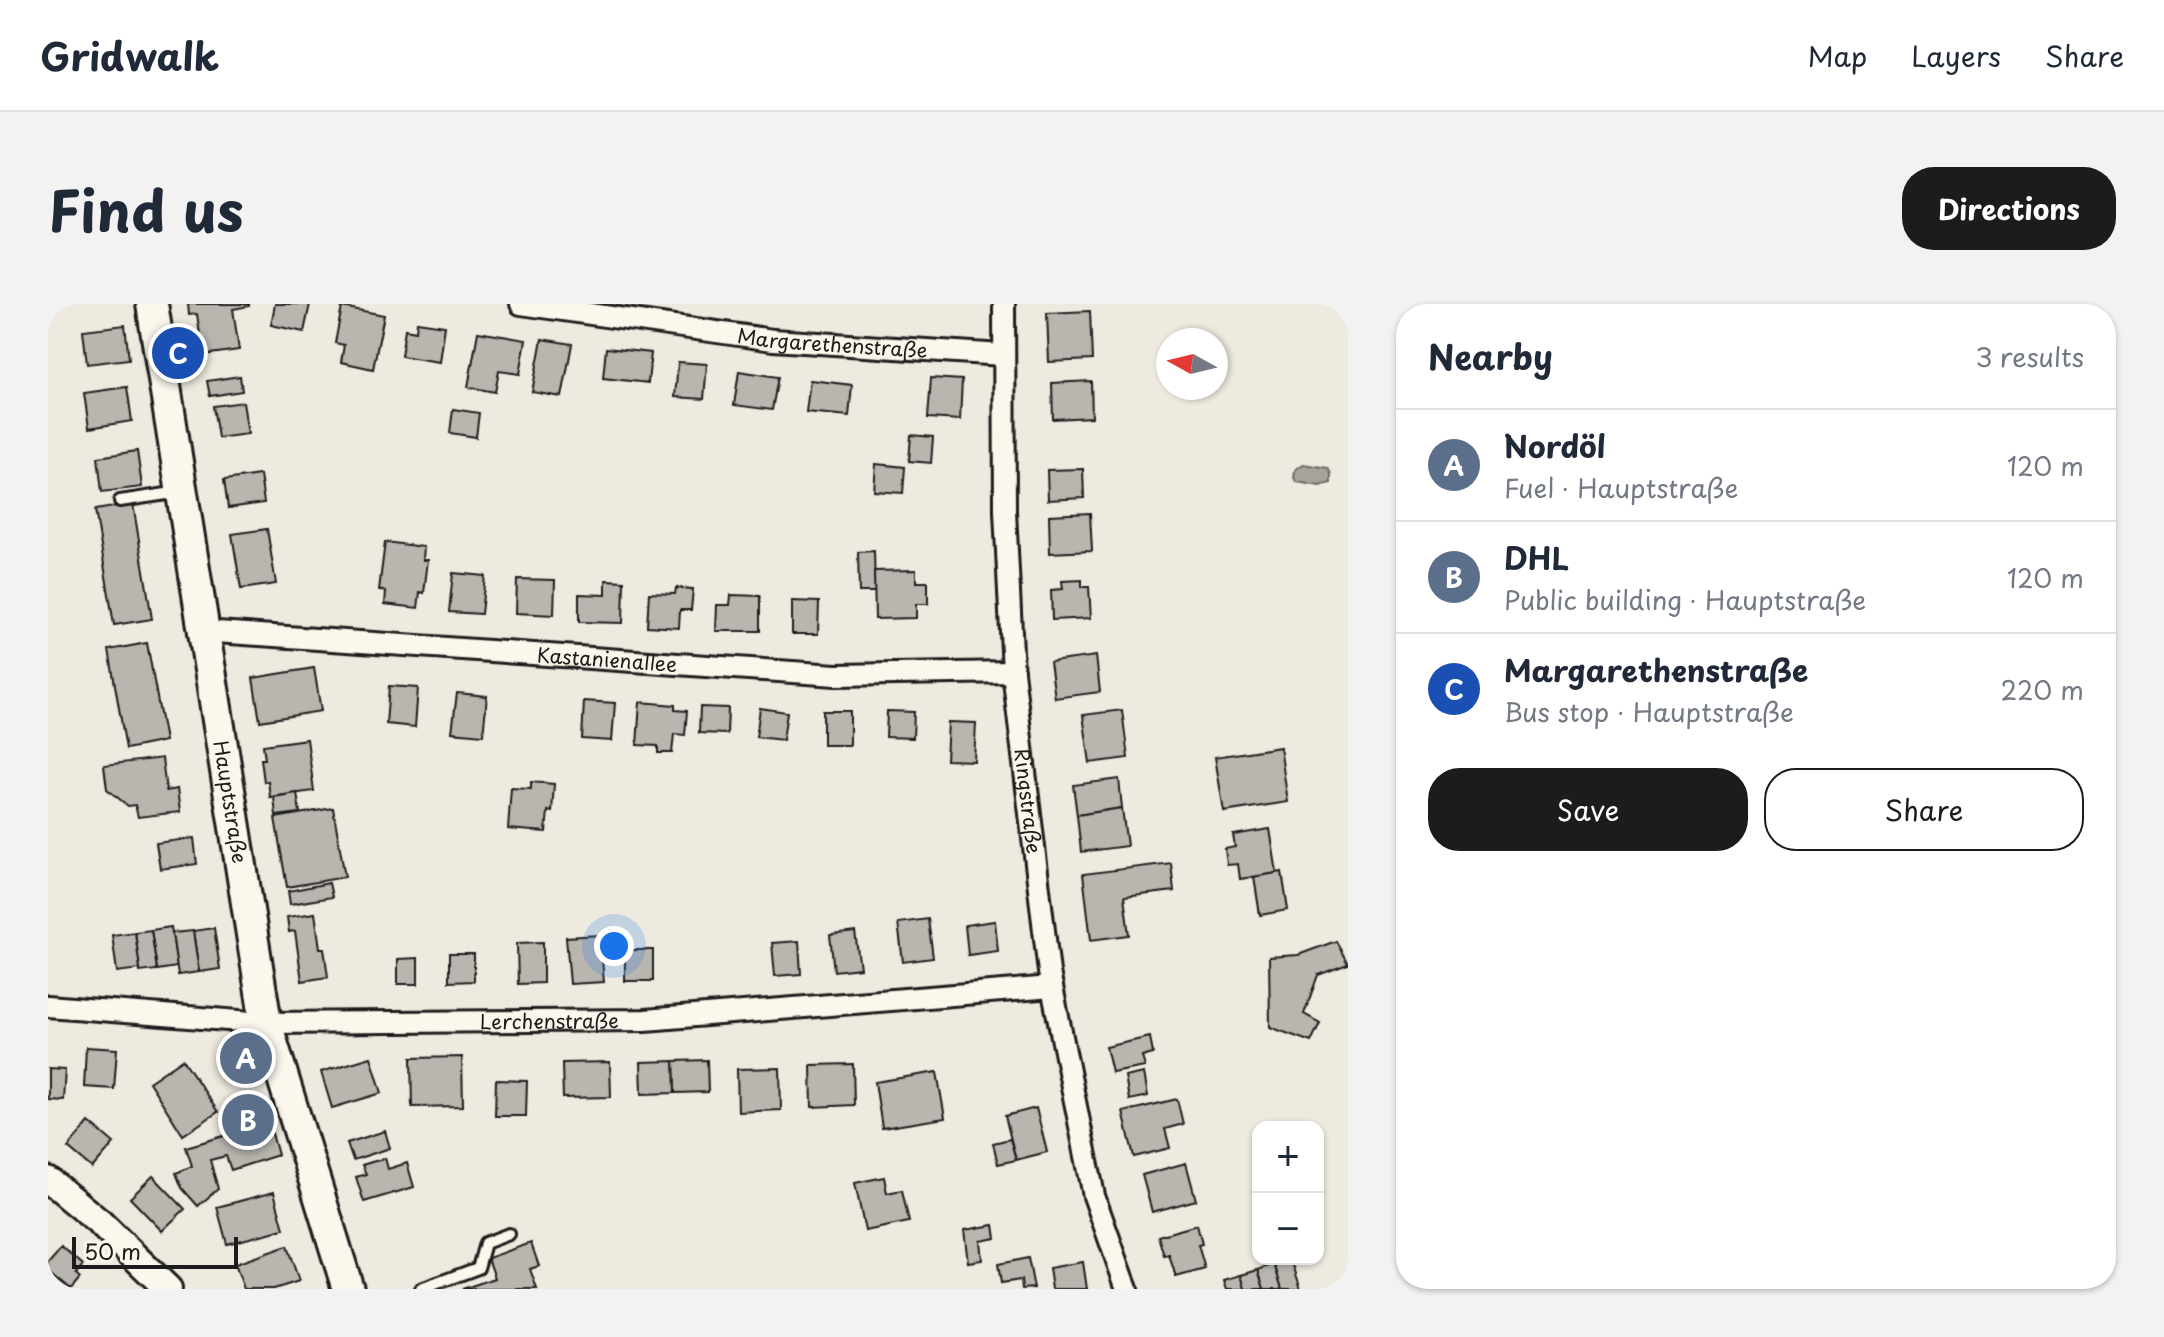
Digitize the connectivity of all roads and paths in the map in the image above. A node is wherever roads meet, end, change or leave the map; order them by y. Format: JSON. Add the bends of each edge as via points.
{"nodes":[{"id":1,"x":152,"y":304,"type":"edge"},
{"id":2,"x":521,"y":304,"type":"edge"},
{"id":3,"x":1004,"y":304,"type":"edge"},
{"id":4,"x":1003,"y":355,"type":"junction"},
{"id":5,"x":182,"y":492,"type":"junction"},
{"id":6,"x":120,"y":501,"type":"dead end"},
{"id":7,"x":202,"y":631,"type":"junction"},
{"id":8,"x":1013,"y":672,"type":"junction"},
{"id":9,"x":1052,"y":987,"type":"junction"},
{"id":10,"x":48,"y":1006,"type":"edge"},
{"id":11,"x":266,"y":1023,"type":"junction"},
{"id":12,"x":48,"y":1180,"type":"edge"},
{"id":13,"x":509,"y":1234,"type":"dead end"},
{"id":14,"x":168,"y":1289,"type":"edge"},
{"id":15,"x":348,"y":1289,"type":"edge"},
{"id":16,"x":421,"y":1289,"type":"edge"},
{"id":17,"x":1127,"y":1289,"type":"edge"}],
"edges":[{"from":1,"to":5,"type":"main road","name":"Hauptstraße"},
{"from":2,"to":4,"type":"street","name":"Margarethenstraße","via":[[773,340]]},
{"from":3,"to":4,"type":"street","name":"Ringstraße"},
{"from":4,"to":8,"type":"street","name":"Ringstraße"},
{"from":5,"to":6,"type":"lane"},
{"from":5,"to":7,"type":"main road","name":"Hauptstraße"},
{"from":7,"to":8,"type":"street","name":"Kastanienallee","via":[[836,675]]},
{"from":7,"to":11,"type":"main road","name":"Hauptstraße"},
{"from":8,"to":9,"type":"street","name":"Ringstraße"},
{"from":9,"to":11,"type":"street","name":"Lerchenstraße","via":[[645,1020]]},
{"from":9,"to":17,"type":"street","name":"Ringstraße","via":[[1094,1196]]},
{"from":10,"to":11,"type":"street","name":"Lerchenstraße"},
{"from":11,"to":15,"type":"main road","name":"Hauptstraße"},
{"from":12,"to":14,"type":"street"},
{"from":13,"to":16,"type":"lane","via":[[485,1243],[478,1268]]}]}
